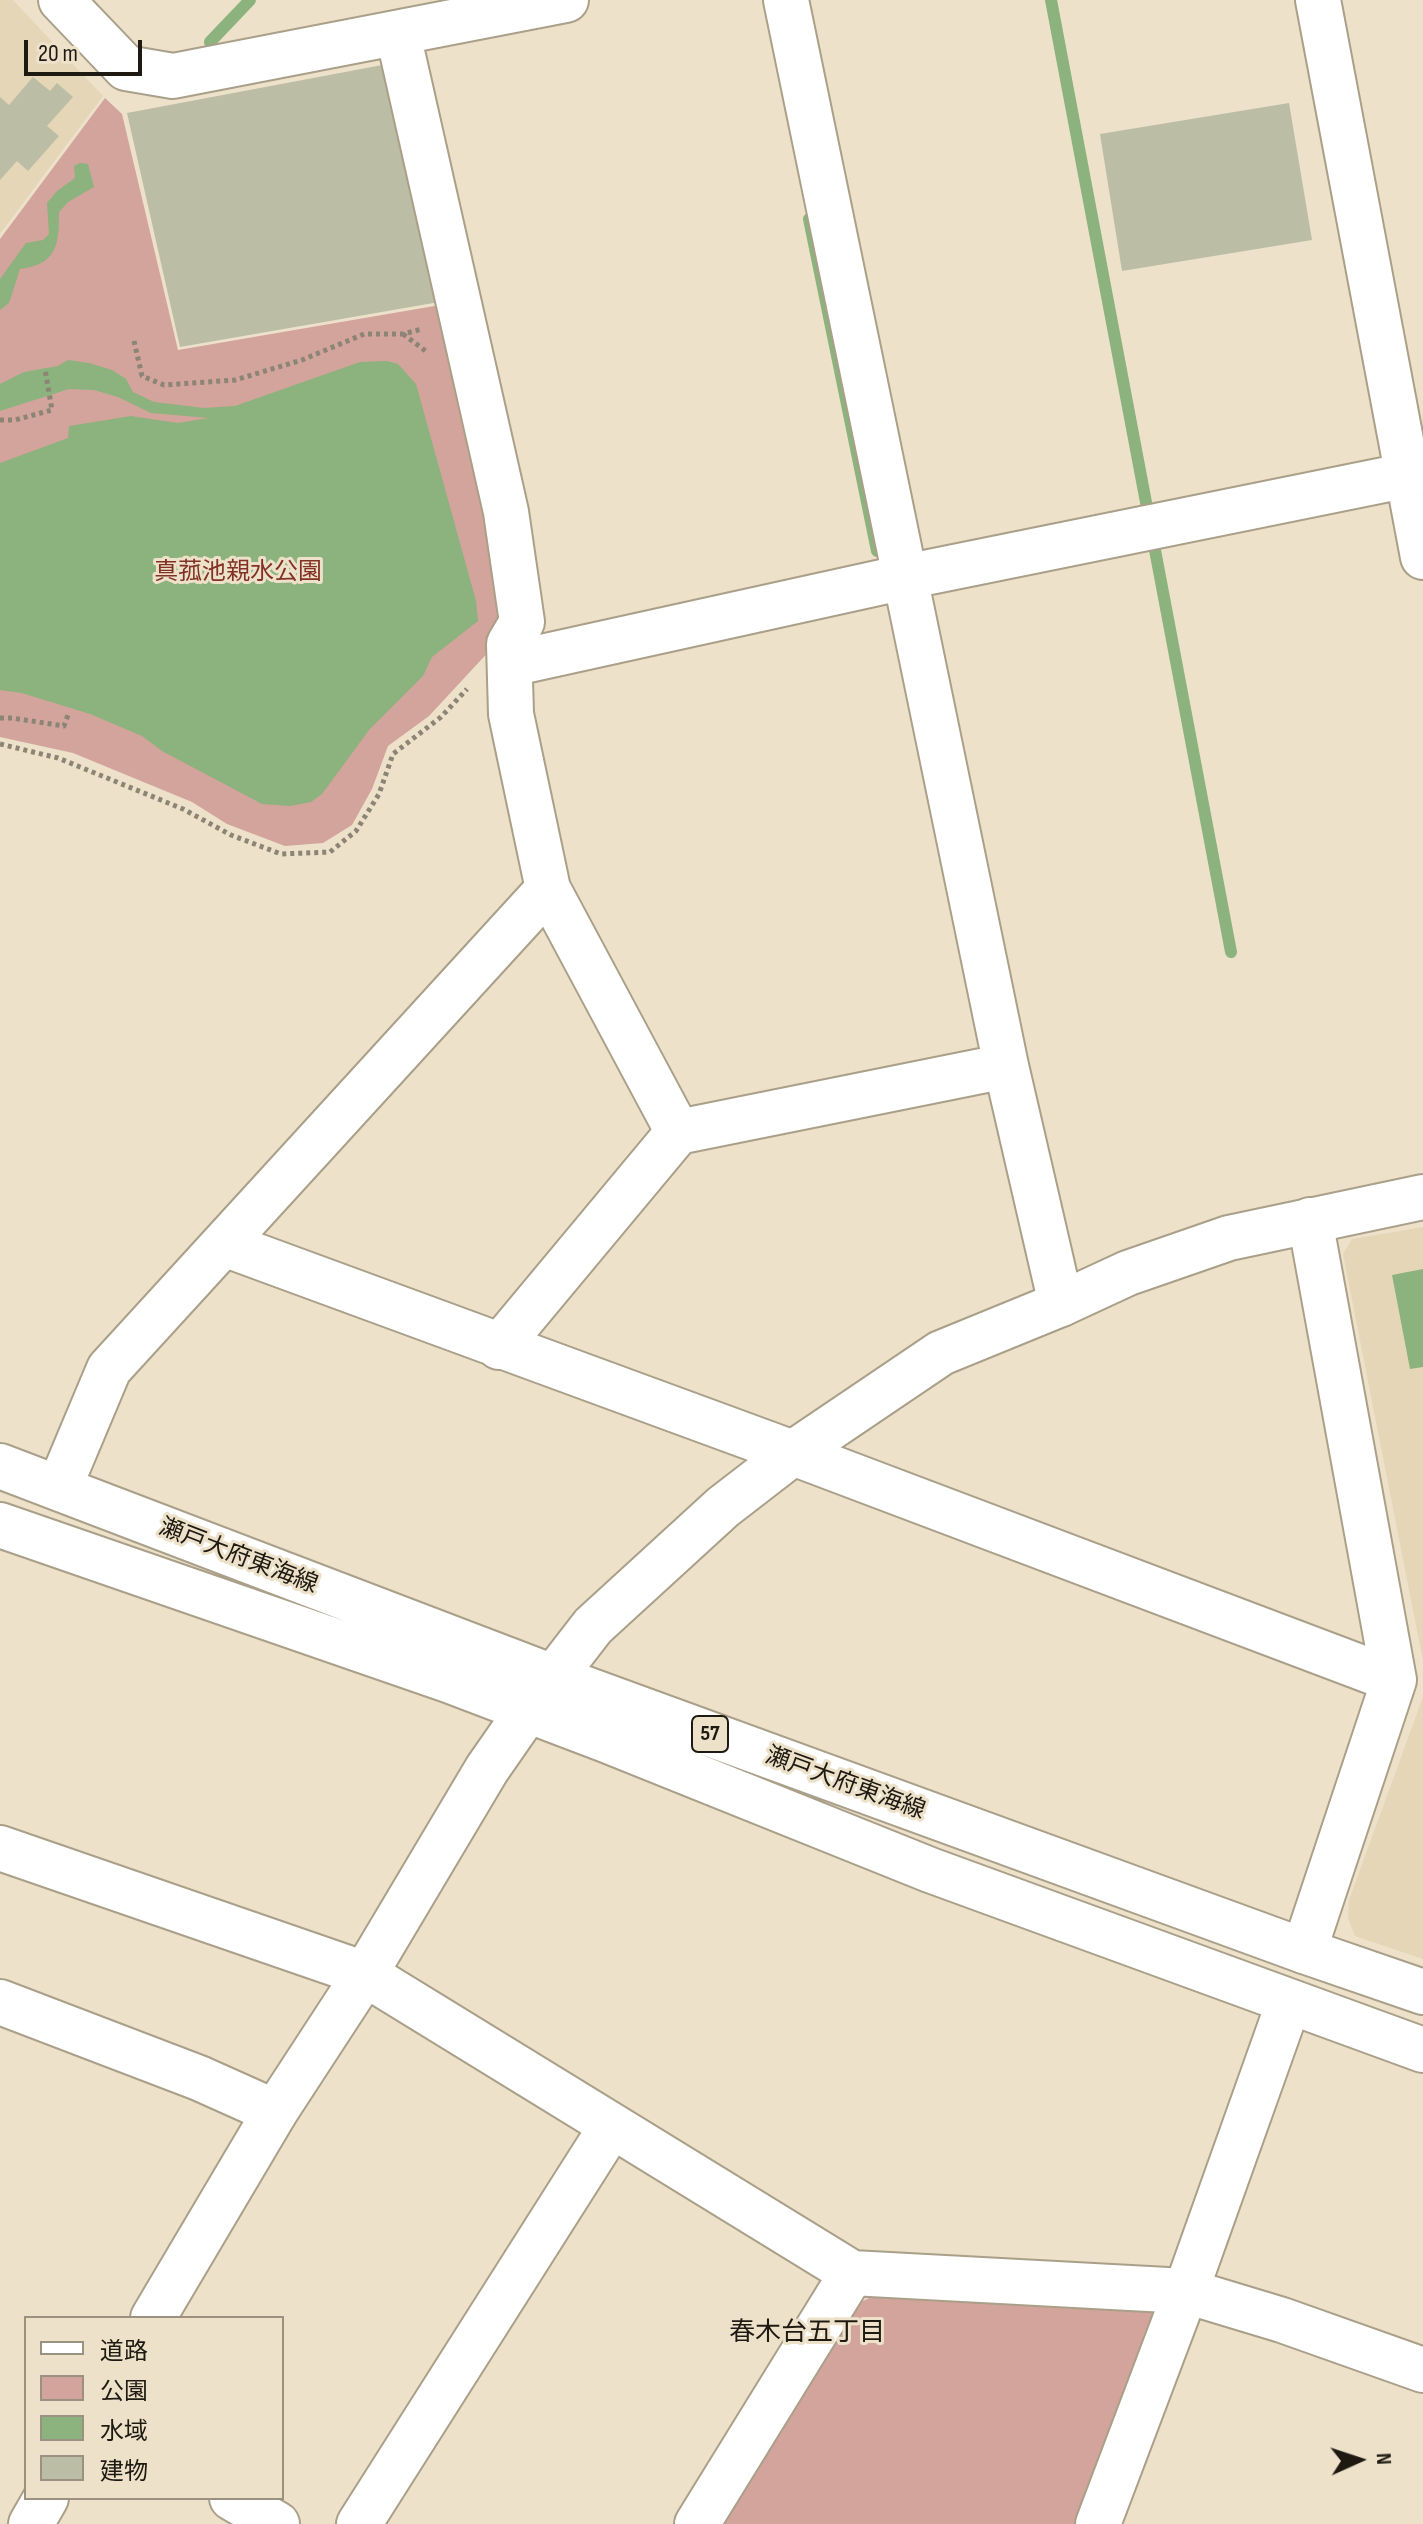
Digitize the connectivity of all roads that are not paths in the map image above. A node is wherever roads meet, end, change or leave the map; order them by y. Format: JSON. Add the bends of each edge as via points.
{"nodes":[{"id":1,"x":61,"y":0,"type":"edge"},
{"id":2,"x":566,"y":0,"type":"edge"},
{"id":3,"x":786,"y":0,"type":"edge"},
{"id":4,"x":1318,"y":0,"type":"edge"},
{"id":5,"x":398,"y":34,"type":"junction"},
{"id":6,"x":1415,"y":474,"type":"edge"},
{"id":7,"x":1423,"y":557,"type":"edge"},
{"id":8,"x":905,"y":577,"type":"junction"},
{"id":9,"x":509,"y":654,"type":"junction"},
{"id":10,"x":548,"y":889,"type":"junction"},
{"id":11,"x":1006,"y":1066,"type":"junction"},
{"id":12,"x":678,"y":1132,"type":"junction"},
{"id":13,"x":1423,"y":1197,"type":"edge"},
{"id":14,"x":1310,"y":1220,"type":"junction"},
{"id":15,"x":224,"y":1244,"type":"junction"},
{"id":16,"x":1061,"y":1304,"type":"junction"},
{"id":17,"x":499,"y":1347,"type":"junction"},
{"id":18,"x":793,"y":1453,"type":"junction"},
{"id":19,"x":0,"y":1466,"type":"edge"},
{"id":20,"x":59,"y":1488,"type":"junction"},
{"id":21,"x":2,"y":1534,"type":"edge"},
{"id":22,"x":1394,"y":1680,"type":"junction"},
{"id":23,"x":540,"y":1694,"type":"junction"},
{"id":24,"x":0,"y":1848,"type":"edge"},
{"id":25,"x":1304,"y":1951,"type":"junction"},
{"id":26,"x":365,"y":1974,"type":"junction"},
{"id":27,"x":1423,"y":1992,"type":"edge"},
{"id":28,"x":0,"y":2002,"type":"edge"},
{"id":29,"x":1289,"y":2002,"type":"junction"},
{"id":30,"x":1423,"y":2050,"type":"edge"},
{"id":31,"x":275,"y":2112,"type":"junction"},
{"id":32,"x":611,"y":2127,"type":"junction"},
{"id":33,"x":852,"y":2273,"type":"junction"},
{"id":34,"x":1186,"y":2291,"type":"junction"},
{"id":35,"x":154,"y":2316,"type":"edge"},
{"id":36,"x":1423,"y":2370,"type":"edge"},
{"id":37,"x":45,"y":2500,"type":"edge"},
{"id":38,"x":235,"y":2500,"type":"edge"},
{"id":39,"x":31,"y":2524,"type":"edge"},
{"id":40,"x":277,"y":2524,"type":"edge"},
{"id":41,"x":359,"y":2524,"type":"edge"},
{"id":42,"x":697,"y":2524,"type":"edge"},
{"id":43,"x":1098,"y":2524,"type":"edge"}],
"edges":[{"from":1,"to":5,"type":"street","via":[[126,68],[173,76]]},
{"from":2,"to":5,"type":"street"},
{"from":3,"to":8,"type":"street"},
{"from":4,"to":6,"type":"street"},
{"from":5,"to":9,"type":"street","via":[[508,525],[522,622]]},
{"from":6,"to":7,"type":"street"},
{"from":6,"to":8,"type":"street"},
{"from":8,"to":9,"type":"street"},
{"from":8,"to":11,"type":"street"},
{"from":9,"to":10,"type":"street","via":[[511,714]]},
{"from":10,"to":12,"type":"street"},
{"from":10,"to":15,"type":"street"},
{"from":11,"to":12,"type":"street"},
{"from":11,"to":16,"type":"street"},
{"from":12,"to":17,"type":"street"},
{"from":13,"to":14,"type":"street"},
{"from":14,"to":16,"type":"street","via":[[1214,1243]]},
{"from":14,"to":22,"type":"street"},
{"from":15,"to":17,"type":"street"},
{"from":15,"to":20,"type":"street","via":[[109,1369]]},
{"from":16,"to":18,"type":"street","via":[[941,1353]]},
{"from":17,"to":18,"type":"street"},
{"from":18,"to":22,"type":"street"},
{"from":18,"to":23,"type":"street","via":[[723,1507],[593,1626]]},
{"from":19,"to":20,"type":"street","name":"瀬戸大府東海線","number":"57"},
{"from":20,"to":23,"type":"street","name":"瀬戸大府東海線","number":"57"},
{"from":21,"to":23,"type":"street","name":"瀬戸大府東海線","number":"57","via":[[448,1680]]},
{"from":22,"to":25,"type":"street"},
{"from":23,"to":25,"type":"street","name":"瀬戸大府東海線","number":"57"},
{"from":23,"to":26,"type":"street","via":[[487,1769]]},
{"from":23,"to":29,"type":"street","name":"瀬戸大府東海線","number":"57","via":[[930,1870]]},
{"from":24,"to":26,"type":"street"},
{"from":25,"to":27,"type":"street","name":"瀬戸大府東海線","number":"57"},
{"from":26,"to":31,"type":"street"},
{"from":26,"to":32,"type":"street"},
{"from":28,"to":31,"type":"street"},
{"from":29,"to":30,"type":"street","name":"瀬戸大府東海線","number":"57"},
{"from":29,"to":34,"type":"street"},
{"from":31,"to":35,"type":"street"},
{"from":32,"to":33,"type":"street"},
{"from":32,"to":41,"type":"street"},
{"from":33,"to":34,"type":"street"},
{"from":33,"to":42,"type":"street"},
{"from":34,"to":36,"type":"street"},
{"from":34,"to":43,"type":"street"},
{"from":37,"to":39,"type":"street"},
{"from":38,"to":40,"type":"street"}]}
